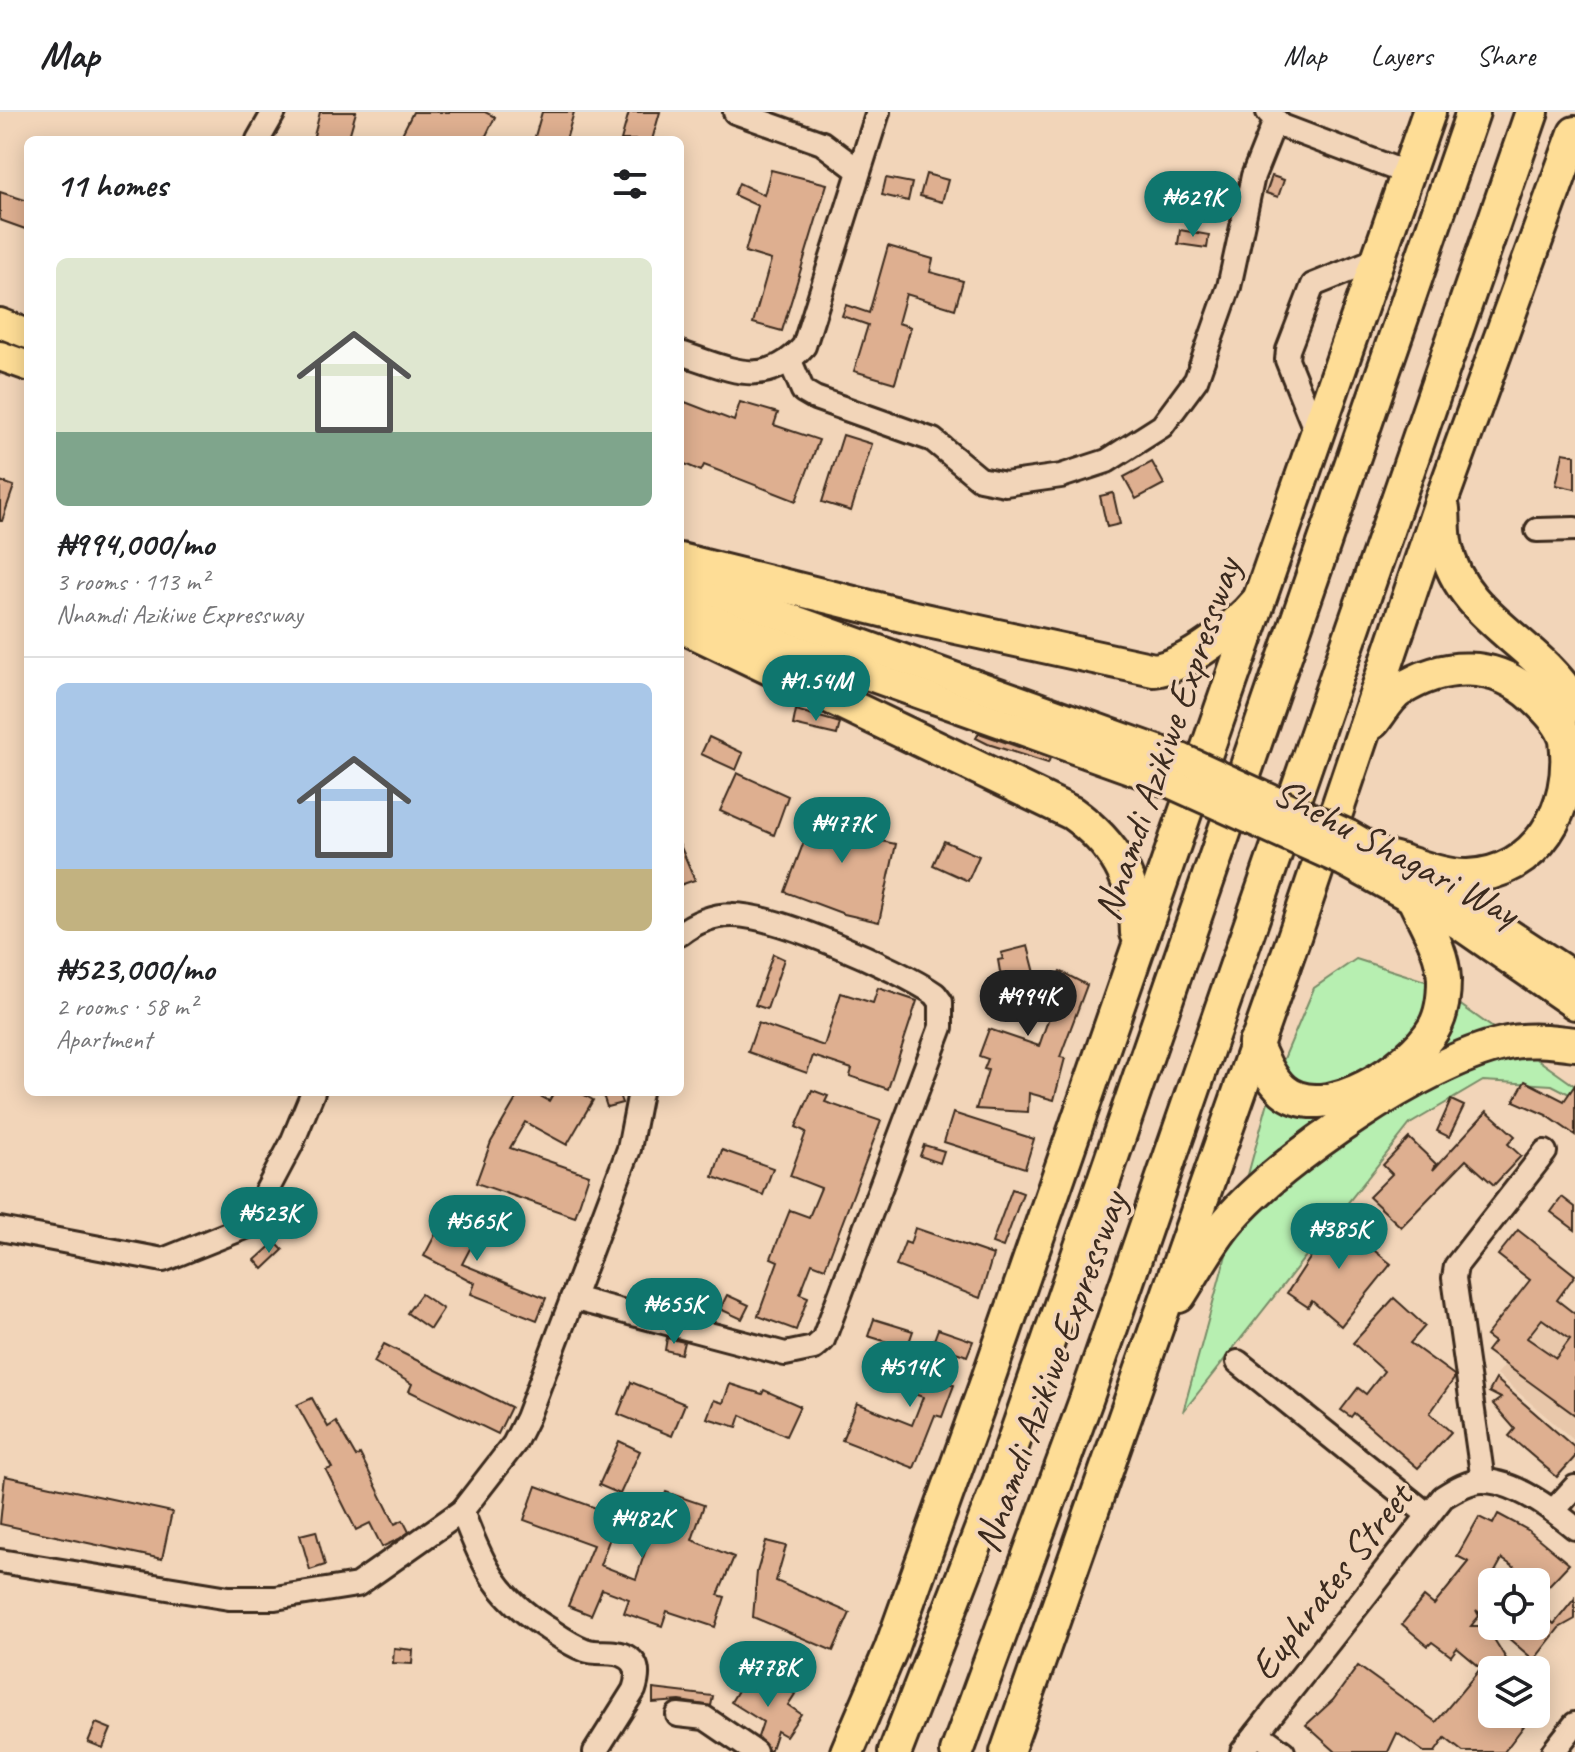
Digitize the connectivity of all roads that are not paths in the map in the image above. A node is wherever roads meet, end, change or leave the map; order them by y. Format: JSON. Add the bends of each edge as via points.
{"nodes":[{"id":1,"x":274,"y":112,"type":"edge"},
{"id":2,"x":735,"y":112,"type":"edge"},
{"id":3,"x":878,"y":112,"type":"edge"},
{"id":4,"x":1429,"y":112,"type":"edge"},
{"id":5,"x":1473,"y":112,"type":"edge"},
{"id":6,"x":1532,"y":112,"type":"edge"},
{"id":7,"x":1272,"y":116,"type":"edge"},
{"id":8,"x":1575,"y":133,"type":"edge"},
{"id":9,"x":260,"y":136,"type":"edge"},
{"id":10,"x":858,"y":170,"type":"junction"},
{"id":11,"x":1409,"y":174,"type":"junction"},
{"id":12,"x":1380,"y":258,"type":"junction"},
{"id":13,"x":0,"y":323,"type":"edge"},
{"id":14,"x":24,"y":332,"type":"edge"},
{"id":15,"x":684,"y":354,"type":"edge"},
{"id":16,"x":0,"y":356,"type":"edge"},
{"id":17,"x":790,"y":361,"type":"junction"},
{"id":18,"x":24,"y":365,"type":"edge"},
{"id":19,"x":1318,"y":437,"type":"junction"},
{"id":20,"x":1442,"y":499,"type":"junction"},
{"id":21,"x":1575,"y":529,"type":"edge"},
{"id":22,"x":1537,"y":530,"type":"dead end"},
{"id":23,"x":684,"y":561,"type":"edge"},
{"id":24,"x":684,"y":581,"type":"edge"},
{"id":25,"x":1263,"y":595,"type":"junction"},
{"id":26,"x":684,"y":609,"type":"edge"},
{"id":27,"x":684,"y":627,"type":"edge"},
{"id":28,"x":1575,"y":705,"type":"edge"},
{"id":29,"x":1361,"y":737,"type":"junction"},
{"id":30,"x":1177,"y":771,"type":"junction"},
{"id":31,"x":1346,"y":848,"type":"junction"},
{"id":32,"x":1391,"y":858,"type":"junction"},
{"id":33,"x":1414,"y":899,"type":"junction"},
{"id":34,"x":684,"y":932,"type":"edge"},
{"id":35,"x":1141,"y":939,"type":"junction"},
{"id":36,"x":1575,"y":977,"type":"edge"},
{"id":37,"x":1575,"y":1005,"type":"edge"},
{"id":38,"x":1255,"y":1043,"type":"junction"},
{"id":39,"x":1575,"y":1044,"type":"edge"},
{"id":40,"x":311,"y":1096,"type":"edge"},
{"id":41,"x":639,"y":1096,"type":"edge"},
{"id":42,"x":1545,"y":1152,"type":"dead end"},
{"id":43,"x":0,"y":1229,"type":"edge"},
{"id":44,"x":572,"y":1298,"type":"junction"},
{"id":45,"x":1152,"y":1339,"type":"junction"},
{"id":46,"x":1238,"y":1362,"type":"dead end"},
{"id":47,"x":954,"y":1468,"type":"junction"},
{"id":48,"x":1483,"y":1481,"type":"junction"},
{"id":49,"x":1575,"y":1487,"type":"edge"},
{"id":50,"x":1554,"y":1510,"type":"junction"},
{"id":51,"x":462,"y":1511,"type":"junction"},
{"id":52,"x":1427,"y":1514,"type":"junction"},
{"id":53,"x":1575,"y":1528,"type":"edge"},
{"id":54,"x":0,"y":1561,"type":"edge"},
{"id":55,"x":961,"y":1583,"type":"junction"},
{"id":56,"x":678,"y":1715,"type":"dead end"},
{"id":57,"x":1575,"y":1724,"type":"edge"},
{"id":58,"x":1257,"y":1733,"type":"junction"},
{"id":59,"x":595,"y":1752,"type":"edge"},
{"id":60,"x":755,"y":1752,"type":"edge"},
{"id":61,"x":847,"y":1752,"type":"edge"},
{"id":62,"x":895,"y":1752,"type":"edge"},
{"id":63,"x":957,"y":1752,"type":"edge"},
{"id":64,"x":1007,"y":1752,"type":"edge"},
{"id":65,"x":1242,"y":1752,"type":"edge"},
{"id":66,"x":1283,"y":1752,"type":"edge"},
{"id":67,"x":1553,"y":1752,"type":"edge"}],
"edges":[{"from":1,"to":9,"type":"street"},
{"from":2,"to":10,"type":"street","via":[[822,143]]},
{"from":3,"to":10,"type":"street"},
{"from":4,"to":11,"type":"highway","name":"Nnamdi Azikiwe Expressway"},
{"from":5,"to":55,"type":"highway","name":"Nnamdi Azikiwe Expressway"},
{"from":6,"to":63,"type":"highway","name":"Nnamdi Azikiwe Expressway","via":[[1091,1385]]},
{"from":7,"to":11,"type":"street"},
{"from":7,"to":17,"type":"street","via":[[1229,287],[1196,380],[1162,426],[1107,461],[1061,476],[1005,484],[980,479],[933,440],[803,391]]},
{"from":8,"to":20,"type":"highway","name":"Nnamdi Azikiwe Expressway"},
{"from":10,"to":17,"type":"street","via":[[804,346]]},
{"from":11,"to":12,"type":"highway","name":"Nnamdi Azikiwe Expressway"},
{"from":12,"to":19,"type":"highway","name":"Nnamdi Azikiwe Expressway"},
{"from":12,"to":19,"type":"street","via":[[1313,285],[1288,350]]},
{"from":13,"to":14,"type":"main road"},
{"from":15,"to":17,"type":"street","via":[[753,374],[772,372]]},
{"from":16,"to":18,"type":"main road"},
{"from":19,"to":25,"type":"highway","name":"Nnamdi Azikiwe Expressway"},
{"from":20,"to":28,"type":"highway","via":[[1446,549],[1464,588],[1493,621],[1552,671]]},
{"from":20,"to":29,"type":"highway","name":"Nnamdi Azikiwe Expressway"},
{"from":21,"to":22,"type":"street"},
{"from":23,"to":25,"type":"highway","via":[[1154,670],[1175,666],[1244,618]]},
{"from":24,"to":30,"type":"main road"},
{"from":25,"to":35,"type":"highway","name":"Nnamdi Azikiwe Expressway"},
{"from":26,"to":30,"type":"main road"},
{"from":27,"to":35,"type":"highway","via":[[1072,813],[1115,850],[1133,892]]},
{"from":29,"to":32,"type":"highway","via":[[1398,690],[1450,669],[1486,669],[1522,686],[1548,710],[1566,738],[1566,804],[1556,829],[1519,862],[1465,877]]},
{"from":29,"to":38,"type":"highway","name":"Nnamdi Azikiwe Expressway"},
{"from":30,"to":31,"type":"main road","name":"Shehu Shagari Way","bridge":true},
{"from":31,"to":32,"type":"main road","name":"Shehu Shagari Way"},
{"from":31,"to":33,"type":"main road","name":"Shehu Shagari Way"},
{"from":32,"to":36,"type":"main road","name":"Shehu Shagari Way"},
{"from":33,"to":37,"type":"main road","name":"Shehu Shagari Way","via":[[1501,951]]},
{"from":33,"to":38,"type":"highway","via":[[1439,950],[1444,979],[1435,1026],[1416,1052],[1340,1100],[1310,1100],[1285,1092]]},
{"from":34,"to":44,"type":"street","via":[[709,918],[733,915],[805,934],[935,994],[941,1002],[941,1027],[823,1340],[814,1348],[785,1354]]},
{"from":35,"to":47,"type":"highway","name":"Nnamdi Azikiwe Expressway"},
{"from":38,"to":45,"type":"highway","name":"Nnamdi Azikiwe Expressway"},
{"from":39,"to":45,"type":"highway","via":[[1502,1044],[1401,1089],[1333,1132],[1275,1174],[1228,1221]]},
{"from":40,"to":43,"type":"street","via":[[248,1226],[163,1260]]},
{"from":41,"to":44,"type":"street","via":[[629,1149]]},
{"from":42,"to":48,"type":"street","via":[[1456,1266]]},
{"from":44,"to":51,"type":"street","via":[[514,1444]]},
{"from":45,"to":64,"type":"highway","name":"Nnamdi Azikiwe Expressway"},
{"from":46,"to":52,"type":"street"},
{"from":47,"to":55,"type":"highway"},
{"from":47,"to":61,"type":"highway","name":"Nnamdi Azikiwe Expressway","via":[[891,1649]]},
{"from":48,"to":50,"type":"street"},
{"from":48,"to":52,"type":"street","name":"Euphrates Street","via":[[1443,1497]]},
{"from":49,"to":50,"type":"street"},
{"from":50,"to":53,"type":"street"},
{"from":51,"to":54,"type":"street","via":[[357,1585],[275,1598],[229,1598]]},
{"from":51,"to":59,"type":"street","via":[[493,1580],[521,1612],[573,1645],[623,1654],[635,1665],[634,1690]]},
{"from":52,"to":58,"type":"street","name":"Euphrates Street"},
{"from":55,"to":62,"type":"highway","name":"Nnamdi Azikiwe Expressway"},
{"from":56,"to":60,"type":"street","via":[[705,1718]]},
{"from":57,"to":67,"type":"street"},
{"from":58,"to":65,"type":"street","name":"Euphrates Street"},
{"from":58,"to":66,"type":"street"}]}
